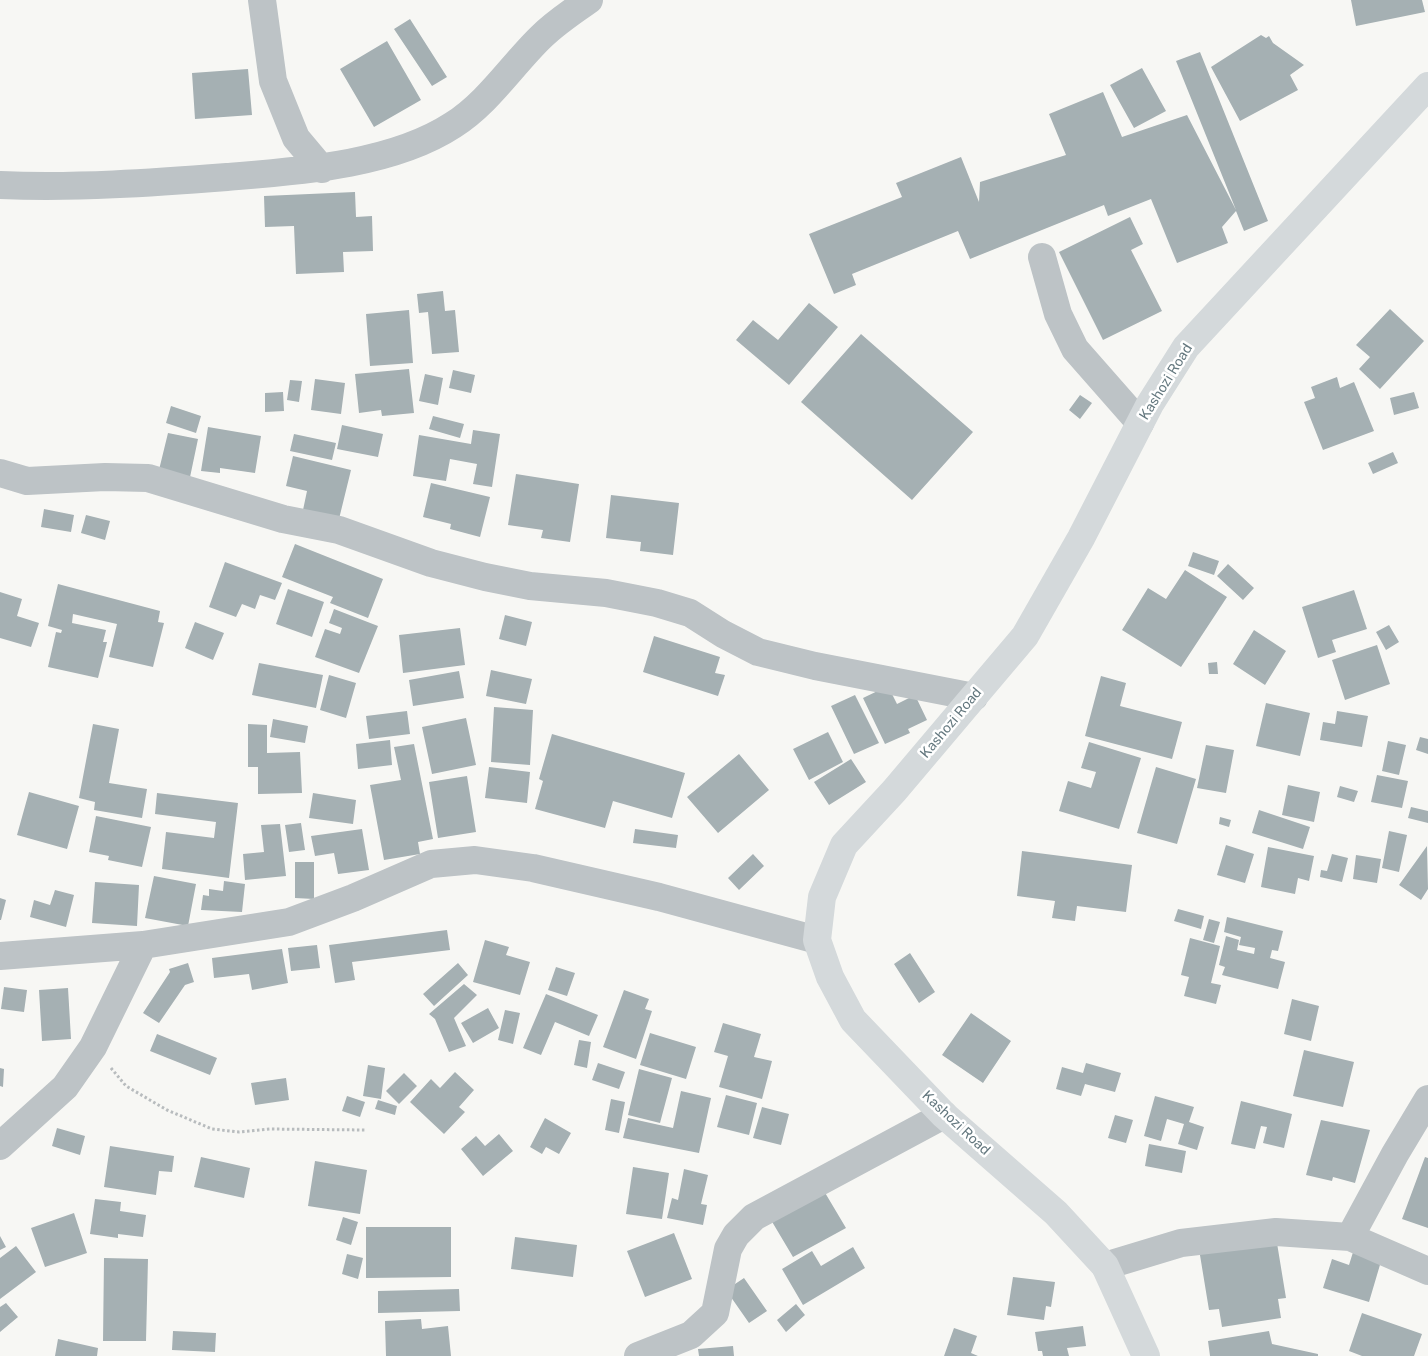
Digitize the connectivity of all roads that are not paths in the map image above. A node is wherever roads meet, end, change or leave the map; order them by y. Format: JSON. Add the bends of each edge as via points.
{"nodes":[{"id":1,"x":262,"y":0,"type":"edge"},
{"id":2,"x":589,"y":0,"type":"edge"},
{"id":3,"x":1428,"y":86,"type":"edge"},
{"id":4,"x":322,"y":169,"type":"junction"},
{"id":5,"x":0,"y":185,"type":"edge"},
{"id":6,"x":1042,"y":257,"type":"dead end"},
{"id":7,"x":1140,"y":423,"type":"junction"},
{"id":8,"x":0,"y":473,"type":"edge"},
{"id":9,"x":974,"y":697,"type":"junction"},
{"id":10,"x":818,"y":940,"type":"junction"},
{"id":11,"x":143,"y":945,"type":"junction"},
{"id":12,"x":0,"y":956,"type":"edge"},
{"id":13,"x":1428,"y":1099,"type":"edge"},
{"id":14,"x":944,"y":1115,"type":"junction"},
{"id":15,"x":0,"y":1146,"type":"edge"},
{"id":16,"x":1350,"y":1237,"type":"junction"},
{"id":17,"x":1105,"y":1266,"type":"junction"},
{"id":18,"x":1428,"y":1271,"type":"edge"},
{"id":19,"x":638,"y":1356,"type":"edge"},
{"id":20,"x":1146,"y":1356,"type":"edge"}],
"edges":[{"from":1,"to":4,"type":"street","via":[[273,81],[296,138]]},
{"from":2,"to":4,"type":"street","via":[[542,35],[482,102],[454,125],[425,141]]},
{"from":3,"to":7,"type":"main road","name":"Kashozi Road","via":[[1186,347]]},
{"from":4,"to":5,"type":"street","via":[[165,182]]},
{"from":6,"to":7,"type":"street","via":[[1058,314],[1075,349]]},
{"from":7,"to":9,"type":"main road","name":"Kashozi Road","via":[[1081,538],[1025,636]]},
{"from":8,"to":9,"type":"street","via":[[27,480],[148,478],[283,518],[339,530],[431,564],[530,586],[606,593],[657,603],[690,613],[758,652]]},
{"from":9,"to":10,"type":"main road","name":"Kashozi Road","via":[[844,845],[822,897]]},
{"from":10,"to":11,"type":"street","via":[[659,897],[533,868],[475,860],[431,864],[289,922]]},
{"from":10,"to":14,"type":"main road","name":"Kashozi Road","via":[[830,978],[853,1020]]},
{"from":11,"to":12,"type":"street"},
{"from":11,"to":15,"type":"street","via":[[94,1047],[66,1087]]},
{"from":13,"to":16,"type":"street"},
{"from":14,"to":17,"type":"main road","name":"Kashozi Road","via":[[1056,1213]]},
{"from":14,"to":19,"type":"street","via":[[754,1217],[736,1235],[728,1249],[715,1313],[691,1335]]},
{"from":16,"to":17,"type":"street","via":[[1276,1232],[1190,1242]]},
{"from":16,"to":18,"type":"street"},
{"from":17,"to":20,"type":"main road","name":"Kashozi Road"}]}
